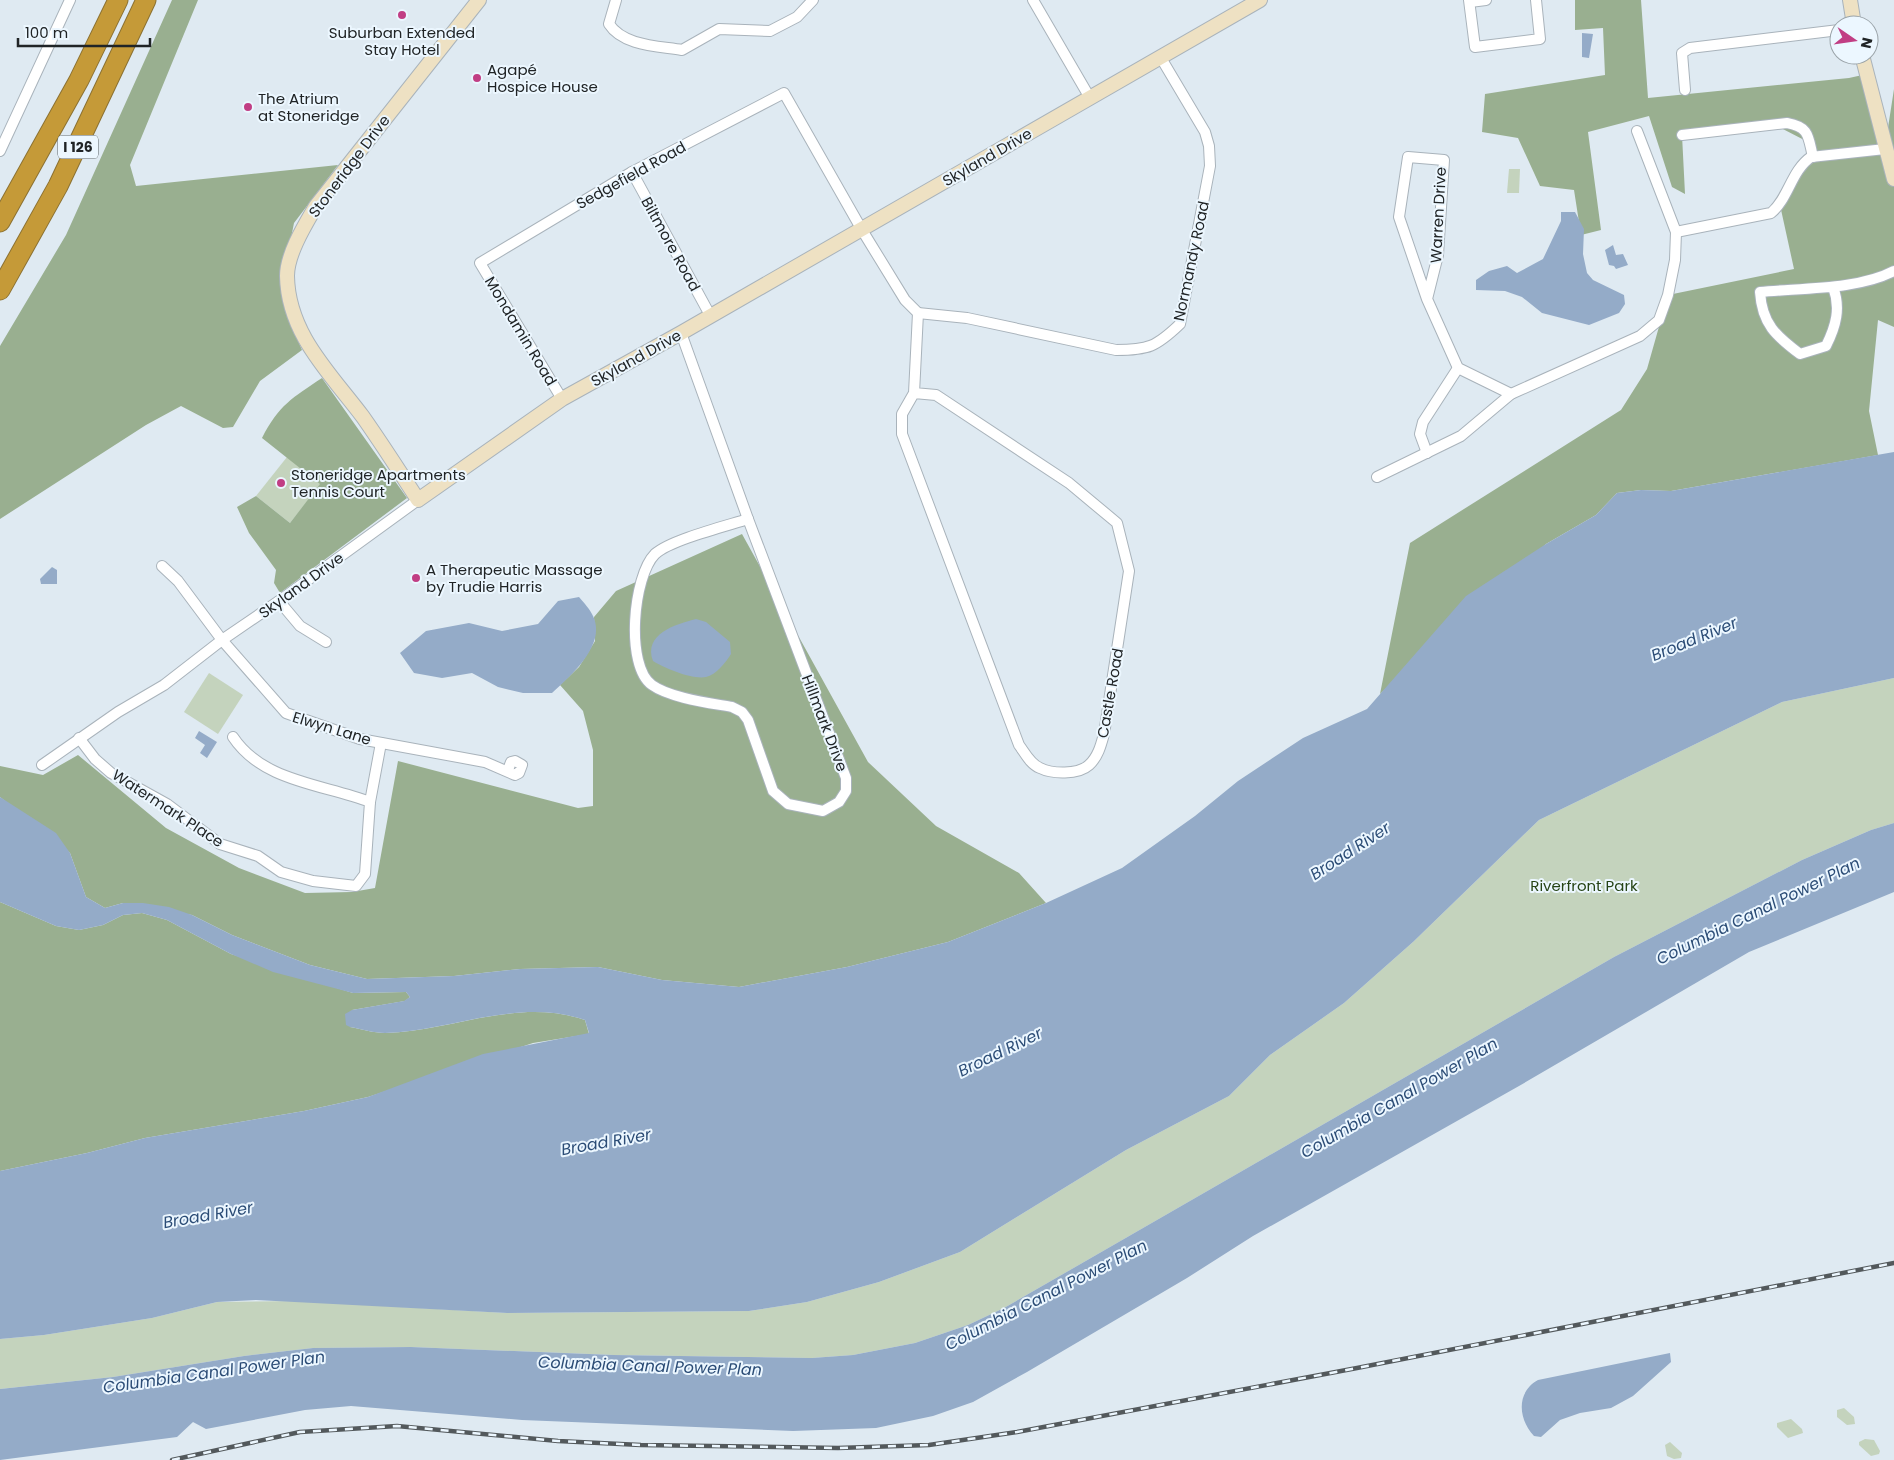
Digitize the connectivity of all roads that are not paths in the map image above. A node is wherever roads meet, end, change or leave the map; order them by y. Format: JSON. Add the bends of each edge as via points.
{"nodes":[{"id":1,"x":70,"y":0,"type":"edge"},
{"id":2,"x":118,"y":0,"type":"edge"},
{"id":3,"x":146,"y":0,"type":"edge"},
{"id":4,"x":479,"y":0,"type":"edge"},
{"id":5,"x":616,"y":0,"type":"edge"},
{"id":6,"x":813,"y":0,"type":"edge"},
{"id":7,"x":1033,"y":0,"type":"edge"},
{"id":8,"x":1260,"y":0,"type":"edge"},
{"id":9,"x":1486,"y":0,"type":"edge"},
{"id":10,"x":1536,"y":0,"type":"edge"},
{"id":11,"x":1850,"y":0,"type":"edge"},
{"id":12,"x":1469,"y":1,"type":"edge"},
{"id":13,"x":1852,"y":15,"type":"edge"},
{"id":14,"x":1829,"y":31,"type":"edge"},
{"id":15,"x":1162,"y":58,"type":"junction"},
{"id":16,"x":1864,"y":65,"type":"edge"},
{"id":17,"x":1685,"y":90,"type":"dead end"},
{"id":18,"x":1090,"y":98,"type":"junction"},
{"id":19,"x":1637,"y":131,"type":"dead end"},
{"id":20,"x":1682,"y":135,"type":"dead end"},
{"id":21,"x":1885,"y":149,"type":"junction"},
{"id":22,"x":0,"y":151,"type":"edge"},
{"id":23,"x":1813,"y":157,"type":"junction"},
{"id":24,"x":632,"y":172,"type":"junction"},
{"id":25,"x":1894,"y":179,"type":"edge"},
{"id":26,"x":0,"y":222,"type":"edge"},
{"id":27,"x":862,"y":230,"type":"junction"},
{"id":28,"x":1676,"y":232,"type":"junction"},
{"id":29,"x":480,"y":263,"type":"joint"},
{"id":30,"x":1894,"y":270,"type":"edge"},
{"id":31,"x":1833,"y":287,"type":"junction"},
{"id":32,"x":0,"y":290,"type":"edge"},
{"id":33,"x":1427,"y":299,"type":"junction"},
{"id":34,"x":918,"y":313,"type":"junction"},
{"id":35,"x":710,"y":315,"type":"junction"},
{"id":36,"x":680,"y":333,"type":"junction"},
{"id":37,"x":1458,"y":368,"type":"junction"},
{"id":38,"x":914,"y":393,"type":"junction"},
{"id":39,"x":1511,"y":394,"type":"junction"},
{"id":40,"x":562,"y":399,"type":"junction"},
{"id":41,"x":1427,"y":453,"type":"junction"},
{"id":42,"x":1377,"y":477,"type":"dead end"},
{"id":43,"x":418,"y":500,"type":"junction"},
{"id":44,"x":748,"y":519,"type":"junction"},
{"id":45,"x":162,"y":566,"type":"dead end"},
{"id":46,"x":279,"y":601,"type":"junction"},
{"id":47,"x":222,"y":640,"type":"junction"},
{"id":48,"x":326,"y":642,"type":"dead end"},
{"id":49,"x":233,"y":737,"type":"dead end"},
{"id":50,"x":79,"y":738,"type":"junction"},
{"id":51,"x":381,"y":743,"type":"junction"},
{"id":52,"x":42,"y":765,"type":"dead end"},
{"id":53,"x":508,"y":770,"type":"dead end"},
{"id":54,"x":370,"y":802,"type":"junction"}],
"edges":[{"from":1,"to":22,"type":"street"},
{"from":2,"to":26,"type":"highway","number":"I 126","via":[[79,80]]},
{"from":3,"to":32,"type":"highway","number":"I 126","via":[[62,178]]},
{"from":4,"to":43,"type":"street","name":"Stoneridge Drive","via":[[316,206],[298,236],[287,274],[291,312],[304,339],[362,416]]},
{"from":5,"to":6,"type":"street","via":[[609,24],[615,33],[633,41],[682,50],[719,29],[770,32],[797,17]]},
{"from":7,"to":18,"type":"street"},
{"from":8,"to":15,"type":"street","name":"Skyland Drive"},
{"from":9,"to":12,"type":"street"},
{"from":10,"to":12,"type":"street","via":[[1540,39],[1475,47]]},
{"from":11,"to":13,"type":"street"},
{"from":14,"to":17,"type":"street","via":[[1690,48],[1682,53]]},
{"from":15,"to":18,"type":"street","name":"Skyland Drive"},
{"from":15,"to":34,"type":"street","name":"Normandy Road","via":[[1197,117],[1209,146],[1210,166],[1180,324],[1162,341],[1141,350],[1116,350],[967,318]]},
{"from":16,"to":21,"type":"street"},
{"from":18,"to":27,"type":"street","name":"Skyland Drive"},
{"from":19,"to":28,"type":"street"},
{"from":20,"to":23,"type":"street","via":[[1787,123],[1800,126],[1806,132]]},
{"from":21,"to":23,"type":"street"},
{"from":21,"to":25,"type":"street"},
{"from":23,"to":28,"type":"street","via":[[1801,164],[1780,205],[1771,213]]},
{"from":24,"to":27,"type":"street","name":"Sedgefield Road","via":[[784,93]]},
{"from":24,"to":29,"type":"street","name":"Sedgefield Road"},
{"from":24,"to":35,"type":"street","name":"Biltmore Road"},
{"from":27,"to":34,"type":"street","via":[[905,300]]},
{"from":27,"to":35,"type":"street","name":"Skyland Drive"},
{"from":28,"to":39,"type":"street","via":[[1675,260],[1659,320],[1640,336]]},
{"from":29,"to":40,"type":"street","name":"Mondamin Road"},
{"from":30,"to":31,"type":"street"},
{"from":31,"to":31,"type":"street","via":[[1760,292],[1761,309],[1776,336],[1800,354],[1826,346],[1836,327],[1838,299]]},
{"from":33,"to":33,"type":"street","name":"Warren Drive","via":[[1438,255],[1444,160],[1408,156],[1400,217]]},
{"from":33,"to":37,"type":"street","name":"Warren Drive"},
{"from":34,"to":38,"type":"street","name":"Castle Road"},
{"from":35,"to":36,"type":"street","name":"Skyland Drive"},
{"from":36,"to":40,"type":"street","name":"Skyland Drive"},
{"from":36,"to":44,"type":"street","name":"Hillmark Drive"},
{"from":37,"to":39,"type":"street"},
{"from":37,"to":41,"type":"street","via":[[1423,422],[1420,434]]},
{"from":38,"to":38,"type":"street","name":"Castle Road","via":[[902,414],[902,434],[1019,745],[1039,768],[1055,772],[1088,766],[1098,755],[1104,734],[1129,571],[1117,523],[1069,483],[936,395]]},
{"from":39,"to":41,"type":"street","via":[[1461,436]]},
{"from":40,"to":43,"type":"street","name":"Skyland Drive"},
{"from":41,"to":42,"type":"street"},
{"from":43,"to":46,"type":"street","name":"Skyland Drive"},
{"from":44,"to":44,"type":"street","name":"Hillmark Drive","via":[[846,778],[846,791],[839,802],[823,810],[788,804],[773,791],[748,720],[742,712],[664,692],[651,685],[642,674],[638,661],[637,592],[656,554],[672,544]]},
{"from":45,"to":47,"type":"street","name":"Elwyn Lane","via":[[178,581]]},
{"from":46,"to":47,"type":"street","name":"Skyland Drive"},
{"from":46,"to":48,"type":"street","via":[[300,626]]},
{"from":47,"to":50,"type":"street","name":"Skyland Drive","via":[[164,685]]},
{"from":47,"to":51,"type":"street","name":"Elwyn Lane","via":[[286,713],[360,739]]},
{"from":49,"to":54,"type":"street","via":[[242,751],[269,770]]},
{"from":50,"to":52,"type":"street","name":"Skyland Drive"},
{"from":50,"to":54,"type":"street","name":"Watermark Place","via":[[95,759],[112,773],[167,804],[220,844],[258,856],[281,872],[313,881],[356,886],[365,874]]},
{"from":51,"to":53,"type":"street","name":"Elwyn Lane","via":[[485,762]]},
{"from":51,"to":54,"type":"street","name":"Watermark Place"}]}
